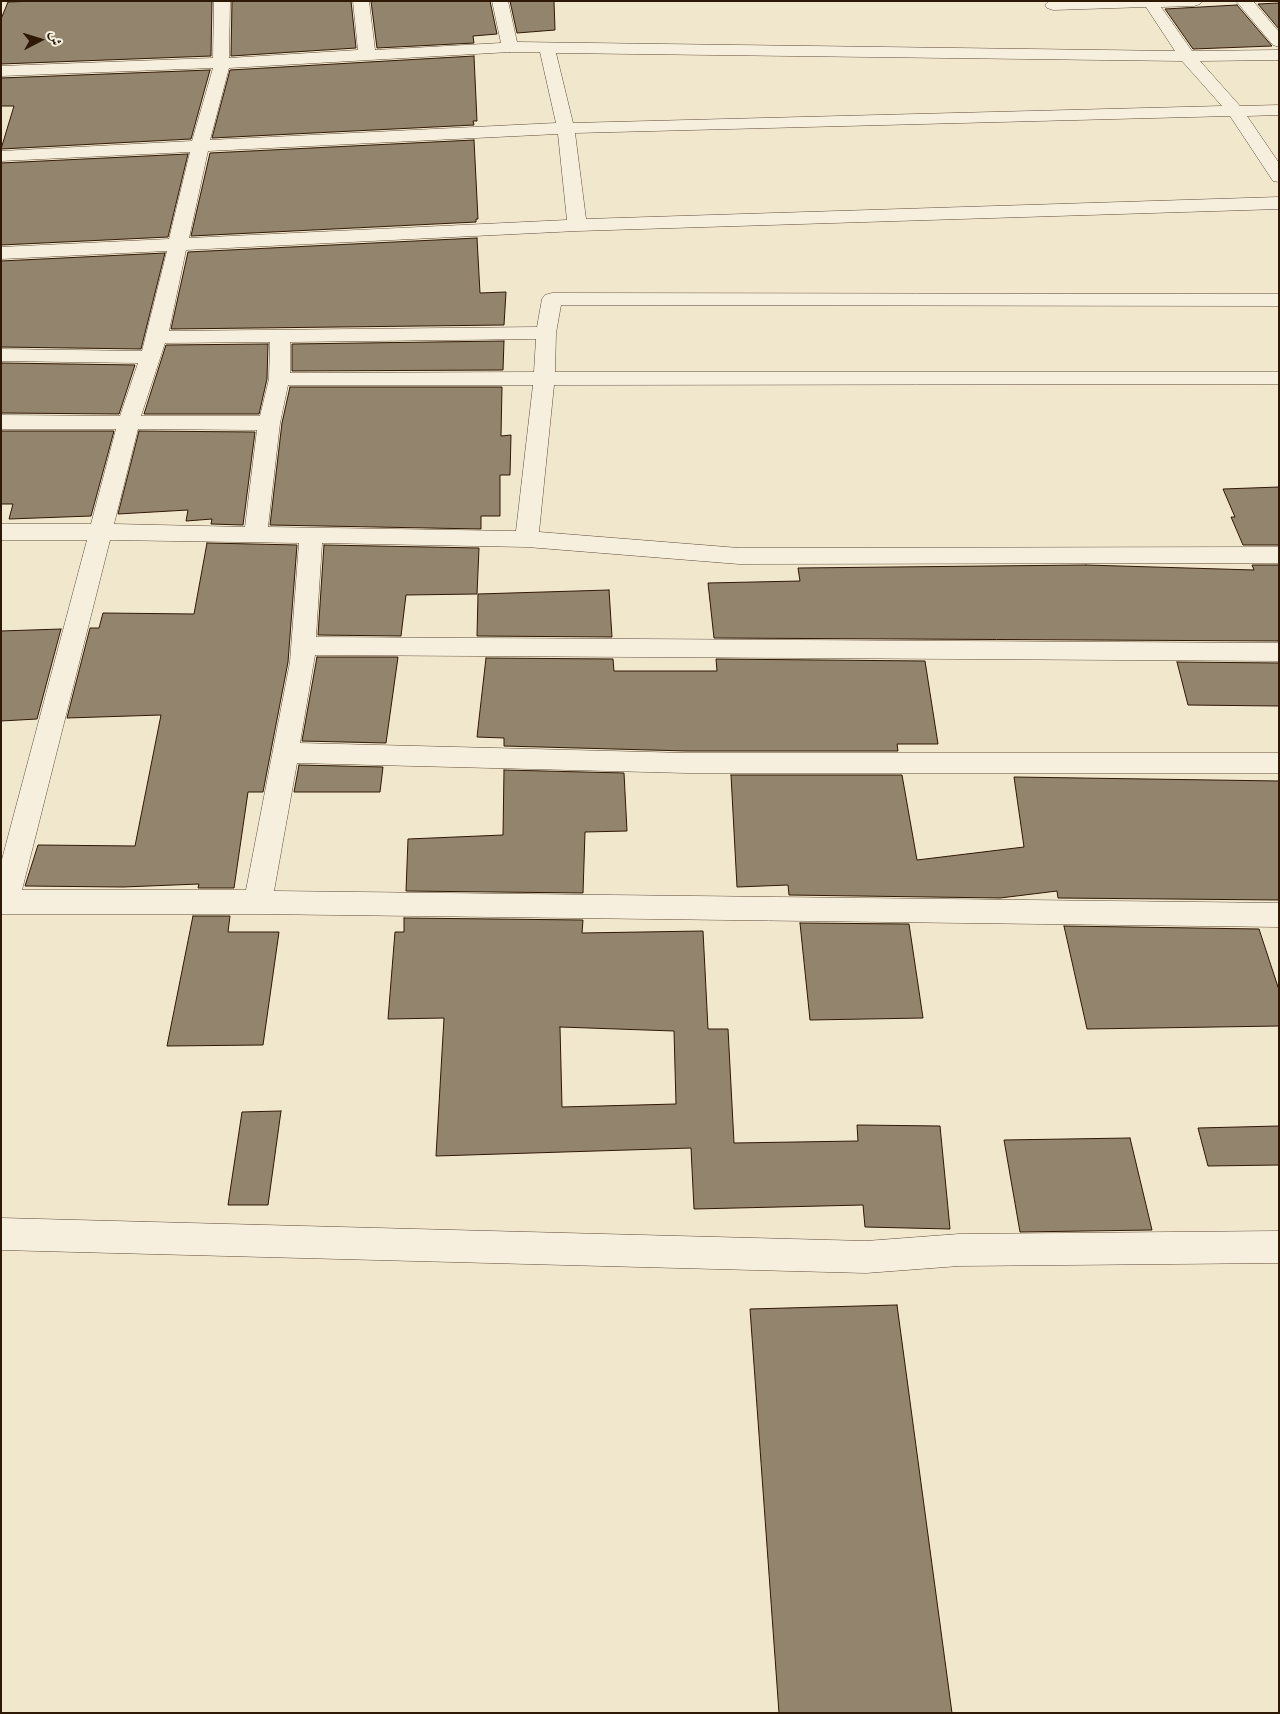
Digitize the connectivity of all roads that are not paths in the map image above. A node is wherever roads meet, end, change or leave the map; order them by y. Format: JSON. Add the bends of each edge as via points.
{"nodes":[{"id":1,"x":222,"y":1,"type":"edge"},
{"id":2,"x":361,"y":1,"type":"edge"},
{"id":3,"x":500,"y":1,"type":"edge"},
{"id":4,"x":1194,"y":1,"type":"edge"},
{"id":5,"x":1244,"y":1,"type":"edge"},
{"id":6,"x":1150,"y":2,"type":"edge"},
{"id":7,"x":1053,"y":5,"type":"dead end"},
{"id":8,"x":1279,"y":42,"type":"edge"},
{"id":9,"x":510,"y":48,"type":"junction"},
{"id":10,"x":547,"y":49,"type":"junction"},
{"id":11,"x":367,"y":55,"type":"junction"},
{"id":12,"x":1279,"y":55,"type":"edge"},
{"id":13,"x":1187,"y":56,"type":"junction"},
{"id":14,"x":221,"y":63,"type":"junction"},
{"id":15,"x":1,"y":71,"type":"edge"},
{"id":16,"x":1234,"y":110,"type":"junction"},
{"id":17,"x":1279,"y":110,"type":"edge"},
{"id":18,"x":566,"y":128,"type":"junction"},
{"id":19,"x":200,"y":145,"type":"junction"},
{"id":20,"x":1,"y":156,"type":"edge"},
{"id":21,"x":1279,"y":177,"type":"edge"},
{"id":22,"x":1279,"y":203,"type":"edge"},
{"id":23,"x":577,"y":225,"type":"junction"},
{"id":24,"x":179,"y":243,"type":"junction"},
{"id":25,"x":1,"y":253,"type":"edge"},
{"id":26,"x":1279,"y":300,"type":"edge"},
{"id":27,"x":546,"y":333,"type":"junction"},
{"id":28,"x":280,"y":336,"type":"junction"},
{"id":29,"x":154,"y":347,"type":"junction"},
{"id":30,"x":1,"y":355,"type":"edge"},
{"id":31,"x":544,"y":378,"type":"junction"},
{"id":32,"x":1279,"y":378,"type":"edge"},
{"id":33,"x":279,"y":379,"type":"junction"},
{"id":34,"x":129,"y":421,"type":"junction"},
{"id":35,"x":1,"y":422,"type":"edge"},
{"id":36,"x":269,"y":423,"type":"junction"},
{"id":37,"x":1,"y":532,"type":"edge"},
{"id":38,"x":100,"y":532,"type":"junction"},
{"id":39,"x":256,"y":535,"type":"junction"},
{"id":40,"x":311,"y":536,"type":"junction"},
{"id":41,"x":527,"y":539,"type":"junction"},
{"id":42,"x":1279,"y":555,"type":"edge"},
{"id":43,"x":303,"y":646,"type":"junction"},
{"id":44,"x":1279,"y":652,"type":"edge"},
{"id":45,"x":285,"y":753,"type":"junction"},
{"id":46,"x":1279,"y":763,"type":"edge"},
{"id":47,"x":3,"y":902,"type":"edge"},
{"id":48,"x":258,"y":902,"type":"junction"},
{"id":49,"x":1279,"y":915,"type":"edge"},
{"id":50,"x":1,"y":1234,"type":"edge"},
{"id":51,"x":1279,"y":1247,"type":"edge"}],
"edges":[{"from":1,"to":14,"type":"street"},
{"from":2,"to":11,"type":"street"},
{"from":3,"to":9,"type":"street"},
{"from":4,"to":6,"type":"street"},
{"from":5,"to":8,"type":"street"},
{"from":6,"to":7,"type":"street"},
{"from":6,"to":13,"type":"street"},
{"from":9,"to":10,"type":"street"},
{"from":9,"to":11,"type":"street"},
{"from":10,"to":13,"type":"street"},
{"from":10,"to":18,"type":"street"},
{"from":11,"to":14,"type":"street"},
{"from":12,"to":13,"type":"street"},
{"from":13,"to":16,"type":"street"},
{"from":14,"to":15,"type":"street"},
{"from":14,"to":19,"type":"street"},
{"from":16,"to":17,"type":"street"},
{"from":16,"to":18,"type":"street"},
{"from":16,"to":21,"type":"street"},
{"from":18,"to":19,"type":"street"},
{"from":18,"to":23,"type":"street"},
{"from":19,"to":20,"type":"street"},
{"from":19,"to":24,"type":"street"},
{"from":22,"to":23,"type":"street"},
{"from":23,"to":24,"type":"street"},
{"from":24,"to":25,"type":"street"},
{"from":24,"to":29,"type":"street"},
{"from":26,"to":27,"type":"street","via":[[552,299]]},
{"from":27,"to":28,"type":"street"},
{"from":27,"to":31,"type":"street"},
{"from":28,"to":29,"type":"street"},
{"from":28,"to":33,"type":"street"},
{"from":29,"to":30,"type":"street"},
{"from":29,"to":34,"type":"street"},
{"from":31,"to":32,"type":"street"},
{"from":31,"to":33,"type":"street"},
{"from":31,"to":41,"type":"street"},
{"from":33,"to":36,"type":"street"},
{"from":34,"to":35,"type":"street"},
{"from":34,"to":36,"type":"street"},
{"from":34,"to":38,"type":"street"},
{"from":36,"to":39,"type":"street"},
{"from":37,"to":38,"type":"street"},
{"from":38,"to":39,"type":"street"},
{"from":38,"to":47,"type":"street"},
{"from":39,"to":40,"type":"street"},
{"from":40,"to":41,"type":"street"},
{"from":40,"to":43,"type":"street"},
{"from":41,"to":42,"type":"street","via":[[739,556]]},
{"from":43,"to":44,"type":"street"},
{"from":43,"to":45,"type":"street"},
{"from":45,"to":46,"type":"street","via":[[687,763]]},
{"from":45,"to":48,"type":"street"},
{"from":47,"to":48,"type":"street"},
{"from":48,"to":49,"type":"street"},
{"from":50,"to":51,"type":"street","via":[[866,1257],[958,1250]]}]}
